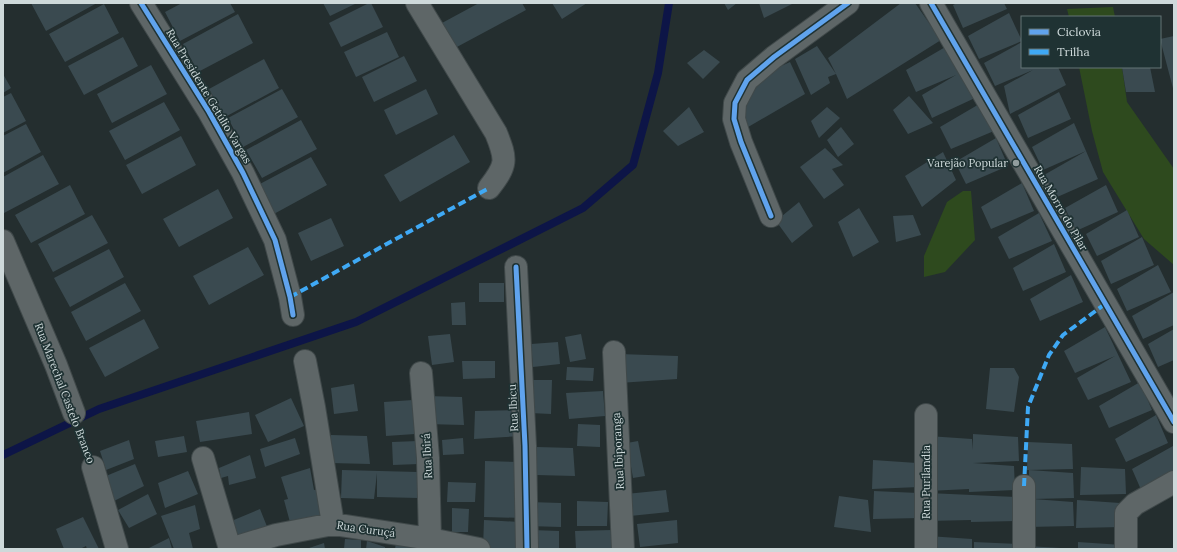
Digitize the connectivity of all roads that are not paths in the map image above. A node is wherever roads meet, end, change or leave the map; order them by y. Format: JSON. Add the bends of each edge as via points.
{"nodes":[{"id":1,"x":141,"y":3,"type":"edge"},
{"id":2,"x":417,"y":3,"type":"edge"},
{"id":3,"x":848,"y":3,"type":"edge"},
{"id":4,"x":931,"y":3,"type":"edge"},
{"id":5,"x":488,"y":188,"type":"dead end"},
{"id":6,"x":771,"y":216,"type":"dead end"},
{"id":7,"x":3,"y":241,"type":"edge"},
{"id":8,"x":516,"y":267,"type":"dead end"},
{"id":9,"x":293,"y":315,"type":"dead end"},
{"id":10,"x":614,"y":352,"type":"dead end"},
{"id":11,"x":304,"y":361,"type":"dead end"},
{"id":12,"x":421,"y":373,"type":"dead end"},
{"id":13,"x":74,"y":414,"type":"road end"},
{"id":14,"x":926,"y":415,"type":"dead end"},
{"id":15,"x":1174,"y":422,"type":"edge"},
{"id":16,"x":203,"y":458,"type":"dead end"},
{"id":17,"x":93,"y":467,"type":"road end"},
{"id":18,"x":1174,"y":482,"type":"edge"},
{"id":19,"x":1024,"y":486,"type":"dead end"},
{"id":20,"x":333,"y":524,"type":"junction"},
{"id":21,"x":430,"y":539,"type":"junction"},
{"id":22,"x":118,"y":549,"type":"edge"},
{"id":23,"x":230,"y":549,"type":"edge"},
{"id":24,"x":479,"y":549,"type":"edge"},
{"id":25,"x":527,"y":549,"type":"edge"},
{"id":26,"x":623,"y":549,"type":"edge"},
{"id":27,"x":926,"y":549,"type":"edge"},
{"id":28,"x":1024,"y":549,"type":"edge"},
{"id":29,"x":1126,"y":549,"type":"edge"}],
"edges":[{"from":1,"to":9,"type":"street","name":"Rua Presidente Getúlio Vargas","via":[[209,112],[243,173],[275,240]]},
{"from":2,"to":5,"type":"street","via":[[496,133],[504,153],[503,167]]},
{"from":3,"to":6,"type":"street","via":[[747,80],[735,102],[734,119],[741,142]]},
{"from":4,"to":15,"type":"street","name":"Rua Morro do Pilar"},
{"from":7,"to":13,"type":"street","name":"Rua Marechal Castelo Branco"},
{"from":8,"to":25,"type":"street","name":"Rua Ibicu","via":[[525,446]]},
{"from":10,"to":26,"type":"street","name":"Rua Ibiporanga"},
{"from":11,"to":20,"type":"street"},
{"from":12,"to":21,"type":"street","name":"Rua Ibirá","via":[[428,458]]},
{"from":14,"to":27,"type":"street","name":"Rua Purilandia"},
{"from":16,"to":23,"type":"street"},
{"from":17,"to":22,"type":"street","name":"Rua Marechal Castelo Branco"},
{"from":18,"to":29,"type":"street","via":[[1135,504],[1126,513]]},
{"from":19,"to":28,"type":"street"},
{"from":20,"to":21,"type":"street","name":"Rua Curuçá"},
{"from":20,"to":23,"type":"street","name":"Rua Curuçá","via":[[276,535]]},
{"from":21,"to":24,"type":"street","name":"Rua Curuçá"}]}
